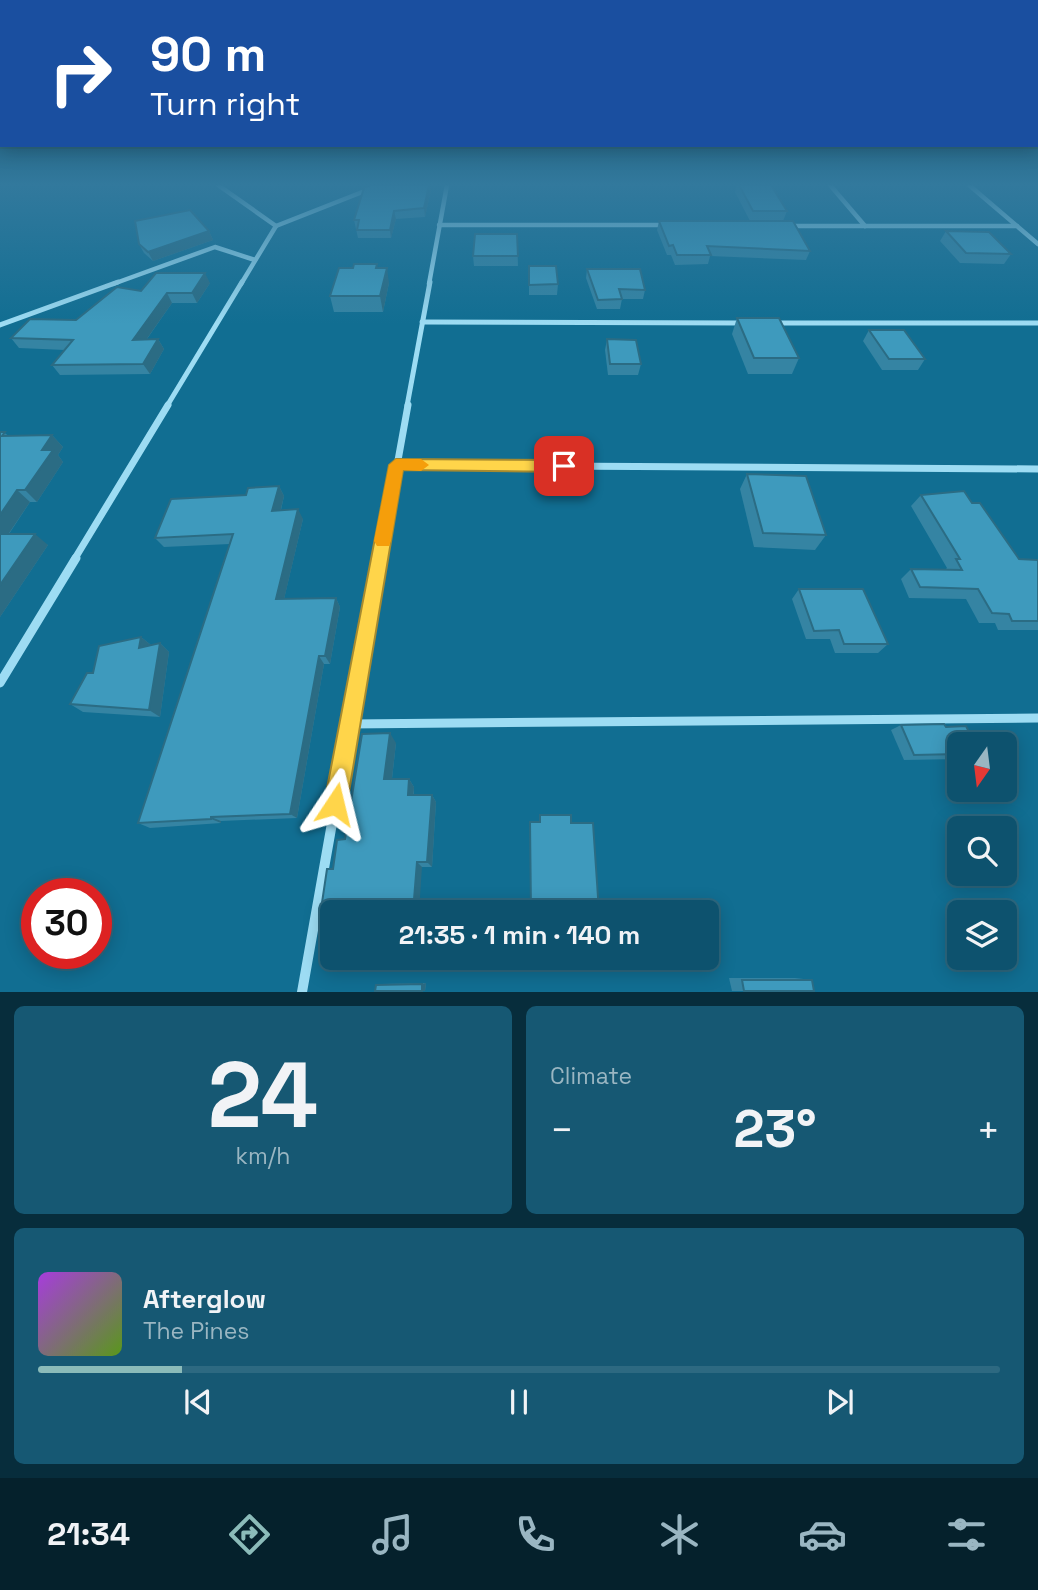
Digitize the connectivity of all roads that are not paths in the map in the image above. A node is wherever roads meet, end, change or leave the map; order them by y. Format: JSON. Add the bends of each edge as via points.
{"nodes":[{"id":1,"x":273,"y":231,"type":"edge"},
{"id":2,"x":438,"y":231,"type":"edge"},
{"id":3,"x":1023,"y":231,"type":"edge"},
{"id":4,"x":1038,"y":244,"type":"edge"},
{"id":5,"x":255,"y":260,"type":"junction"},
{"id":6,"x":422,"y":322,"type":"junction"},
{"id":7,"x":751,"y":323,"type":"edge"},
{"id":8,"x":764,"y":323,"type":"edge"},
{"id":9,"x":1038,"y":323,"type":"edge"},
{"id":10,"x":0,"y":325,"type":"edge"},
{"id":11,"x":396,"y":465,"type":"junction"},
{"id":12,"x":1038,"y":469,"type":"edge"},
{"id":13,"x":0,"y":683,"type":"edge"},
{"id":14,"x":1038,"y":718,"type":"edge"},
{"id":15,"x":350,"y":724,"type":"junction"},
{"id":16,"x":302,"y":992,"type":"edge"}],
"edges":[{"from":1,"to":5,"type":"street"},
{"from":2,"to":6,"type":"street"},
{"from":3,"to":4,"type":"street"},
{"from":5,"to":10,"type":"street","via":[[215,247]]},
{"from":5,"to":13,"type":"street"},
{"from":6,"to":7,"type":"street"},
{"from":6,"to":11,"type":"street"},
{"from":8,"to":9,"type":"street"},
{"from":11,"to":12,"type":"street"},
{"from":11,"to":15,"type":"street"},
{"from":14,"to":15,"type":"street"},
{"from":15,"to":16,"type":"street"}]}
